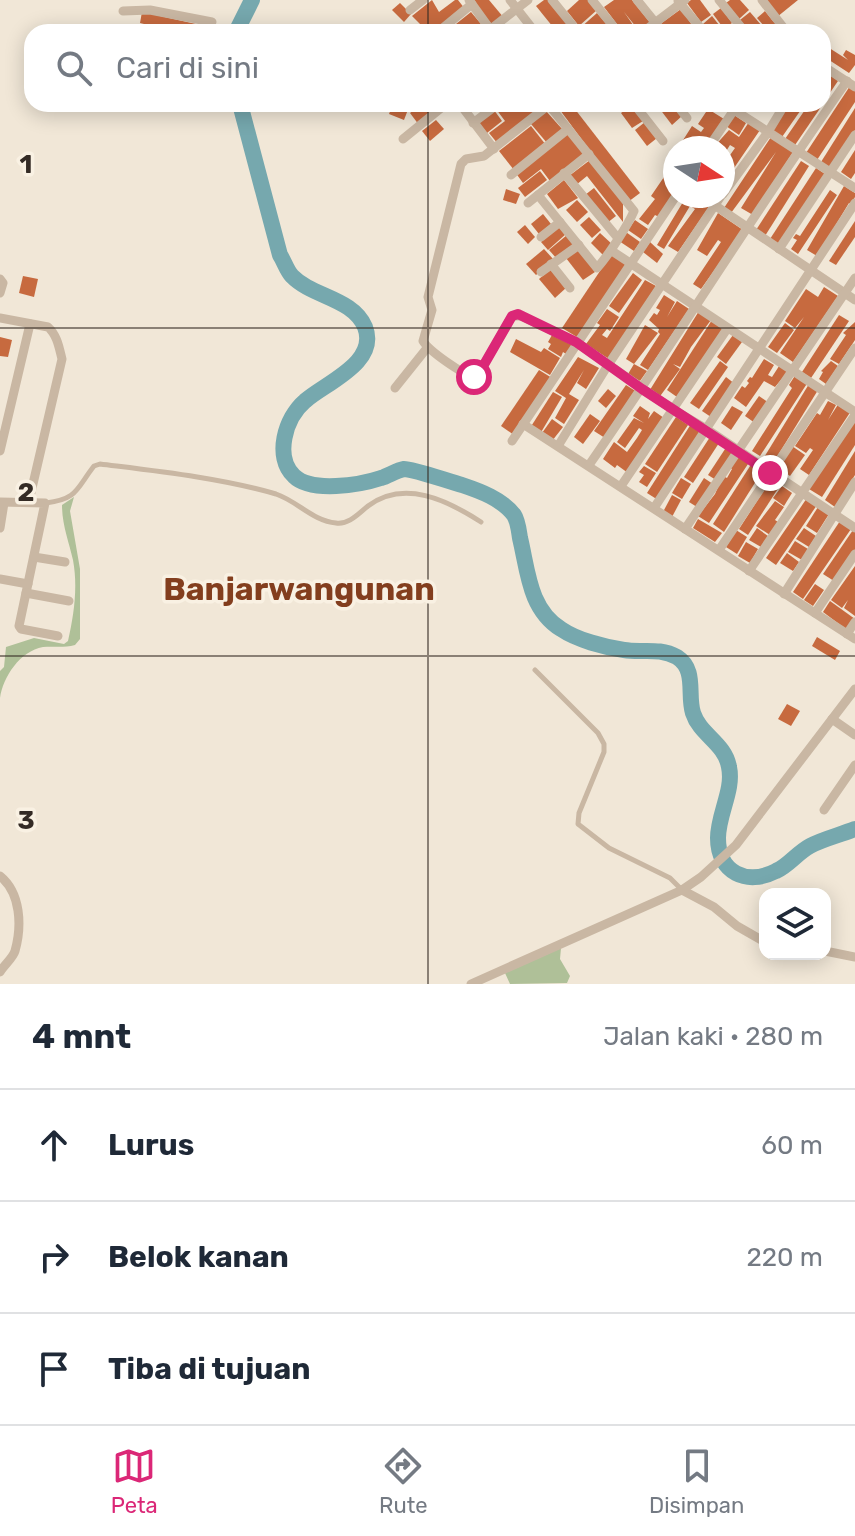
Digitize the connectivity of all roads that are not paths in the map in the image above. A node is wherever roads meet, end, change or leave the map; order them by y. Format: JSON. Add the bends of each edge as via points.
{"nodes":[{"id":1,"x":423,"y":0,"type":"edge"},
{"id":2,"x":528,"y":0,"type":"edge"},
{"id":3,"x":552,"y":0,"type":"edge"},
{"id":4,"x":592,"y":0,"type":"edge"},
{"id":5,"x":637,"y":0,"type":"edge"},
{"id":6,"x":719,"y":0,"type":"edge"},
{"id":7,"x":762,"y":0,"type":"edge"},
{"id":8,"x":681,"y":1,"type":"edge"},
{"id":9,"x":470,"y":2,"type":"edge"},
{"id":10,"x":514,"y":4,"type":"edge"},
{"id":11,"x":150,"y":5,"type":"edge"},
{"id":12,"x":410,"y":10,"type":"dead end"},
{"id":13,"x":123,"y":11,"type":"dead end"},
{"id":14,"x":212,"y":22,"type":"dead end"},
{"id":15,"x":655,"y":23,"type":"joint"},
{"id":16,"x":447,"y":24,"type":"edge"},
{"id":17,"x":485,"y":24,"type":"edge"},
{"id":18,"x":496,"y":24,"type":"edge"},
{"id":19,"x":529,"y":24,"type":"edge"},
{"id":20,"x":572,"y":24,"type":"edge"},
{"id":21,"x":612,"y":24,"type":"edge"},
{"id":22,"x":698,"y":24,"type":"edge"},
{"id":23,"x":738,"y":24,"type":"edge"},
{"id":24,"x":781,"y":24,"type":"edge"},
{"id":25,"x":831,"y":71,"type":"edge"},
{"id":26,"x":851,"y":84,"type":"edge"},
{"id":27,"x":831,"y":109,"type":"edge"},
{"id":28,"x":436,"y":112,"type":"edge"},
{"id":29,"x":465,"y":112,"type":"edge"},
{"id":30,"x":487,"y":112,"type":"edge"},
{"id":31,"x":539,"y":112,"type":"edge"},
{"id":32,"x":555,"y":112,"type":"edge"},
{"id":33,"x":640,"y":112,"type":"edge"},
{"id":34,"x":682,"y":112,"type":"edge"},
{"id":35,"x":734,"y":112,"type":"edge"},
{"id":36,"x":744,"y":112,"type":"edge"},
{"id":37,"x":780,"y":112,"type":"edge"},
{"id":38,"x":829,"y":112,"type":"edge"},
{"id":39,"x":687,"y":118,"type":"dead end"},
{"id":40,"x":473,"y":123,"type":"junction"},
{"id":41,"x":568,"y":129,"type":"junction"},
{"id":42,"x":768,"y":132,"type":"junction"},
{"id":43,"x":855,"y":135,"type":"edge"},
{"id":44,"x":717,"y":136,"type":"edge"},
{"id":45,"x":403,"y":139,"type":"dead end"},
{"id":46,"x":663,"y":141,"type":"dead end"},
{"id":47,"x":494,"y":149,"type":"junction"},
{"id":48,"x":798,"y":151,"type":"junction"},
{"id":49,"x":589,"y":154,"type":"junction"},
{"id":50,"x":830,"y":172,"type":"junction"},
{"id":51,"x":564,"y":173,"type":"junction"},
{"id":52,"x":511,"y":175,"type":"dead end"},
{"id":53,"x":735,"y":177,"type":"edge"},
{"id":54,"x":855,"y":188,"type":"edge"},
{"id":55,"x":538,"y":195,"type":"junction"},
{"id":56,"x":528,"y":203,"type":"dead end"},
{"id":57,"x":855,"y":203,"type":"edge"},
{"id":58,"x":668,"y":208,"type":"edge"},
{"id":59,"x":713,"y":208,"type":"edge"},
{"id":60,"x":717,"y":208,"type":"edge"},
{"id":61,"x":560,"y":222,"type":"junction"},
{"id":62,"x":745,"y":227,"type":"junction"},
{"id":63,"x":541,"y":237,"type":"dead end"},
{"id":64,"x":617,"y":237,"type":"junction"},
{"id":65,"x":579,"y":245,"type":"junction"},
{"id":66,"x":779,"y":249,"type":"junction"},
{"id":67,"x":612,"y":251,"type":"junction"},
{"id":68,"x":631,"y":263,"type":"junction"},
{"id":69,"x":551,"y":264,"type":"junction"},
{"id":70,"x":810,"y":270,"type":"junction"},
{"id":71,"x":541,"y":272,"type":"dead end"},
{"id":72,"x":855,"y":278,"type":"edge"},
{"id":73,"x":0,"y":279,"type":"edge"},
{"id":74,"x":663,"y":285,"type":"junction"},
{"id":75,"x":570,"y":288,"type":"dead end"},
{"id":76,"x":0,"y":293,"type":"edge"},
{"id":77,"x":845,"y":294,"type":"junction"},
{"id":78,"x":855,"y":300,"type":"edge"},
{"id":79,"x":695,"y":305,"type":"junction"},
{"id":80,"x":0,"y":318,"type":"edge"},
{"id":81,"x":30,"y":324,"type":"junction"},
{"id":82,"x":727,"y":329,"type":"junction"},
{"id":83,"x":576,"y":342,"type":"junction"},
{"id":84,"x":427,"y":348,"type":"junction"},
{"id":85,"x":855,"y":348,"type":"edge"},
{"id":86,"x":760,"y":349,"type":"junction"},
{"id":87,"x":608,"y":365,"type":"junction"},
{"id":88,"x":794,"y":371,"type":"junction"},
{"id":89,"x":395,"y":388,"type":"dead end"},
{"id":90,"x":642,"y":389,"type":"junction"},
{"id":91,"x":826,"y":393,"type":"junction"},
{"id":92,"x":672,"y":409,"type":"junction"},
{"id":93,"x":855,"y":413,"type":"edge"},
{"id":94,"x":523,"y":424,"type":"junction"},
{"id":95,"x":708,"y":430,"type":"junction"},
{"id":96,"x":512,"y":441,"type":"dead end"},
{"id":97,"x":558,"y":446,"type":"junction"},
{"id":98,"x":738,"y":450,"type":"junction"},
{"id":99,"x":0,"y":451,"type":"edge"},
{"id":100,"x":589,"y":465,"type":"junction"},
{"id":101,"x":770,"y":473,"type":"junction"},
{"id":102,"x":855,"y":482,"type":"edge"},
{"id":103,"x":621,"y":486,"type":"junction"},
{"id":104,"x":801,"y":493,"type":"junction"},
{"id":105,"x":29,"y":501,"type":"junction"},
{"id":106,"x":2,"y":502,"type":"edge"},
{"id":107,"x":45,"y":503,"type":"junction"},
{"id":108,"x":654,"y":508,"type":"junction"},
{"id":109,"x":833,"y":513,"type":"junction"},
{"id":110,"x":481,"y":522,"type":"dead end"},
{"id":111,"x":0,"y":528,"type":"edge"},
{"id":112,"x":855,"y":528,"type":"edge"},
{"id":113,"x":685,"y":529,"type":"junction"},
{"id":114,"x":719,"y":550,"type":"junction"},
{"id":115,"x":855,"y":554,"type":"edge"},
{"id":116,"x":34,"y":557,"type":"junction"},
{"id":117,"x":65,"y":562,"type":"dead end"},
{"id":118,"x":749,"y":571,"type":"junction"},
{"id":119,"x":0,"y":579,"type":"edge"},
{"id":120,"x":27,"y":588,"type":"junction"},
{"id":121,"x":784,"y":594,"type":"junction"},
{"id":122,"x":69,"y":601,"type":"dead end"},
{"id":123,"x":815,"y":613,"type":"junction"},
{"id":124,"x":855,"y":622,"type":"edge"},
{"id":125,"x":58,"y":636,"type":"dead end"},
{"id":126,"x":851,"y":637,"type":"edge"},
{"id":127,"x":535,"y":670,"type":"dead end"},
{"id":128,"x":855,"y":689,"type":"edge"},
{"id":129,"x":832,"y":719,"type":"junction"},
{"id":130,"x":855,"y":735,"type":"edge"},
{"id":131,"x":855,"y":765,"type":"edge"},
{"id":132,"x":852,"y":777,"type":"edge"},
{"id":133,"x":824,"y":810,"type":"dead end"},
{"id":134,"x":0,"y":876,"type":"edge"},
{"id":135,"x":682,"y":890,"type":"junction"},
{"id":136,"x":759,"y":939,"type":"edge"},
{"id":137,"x":831,"y":952,"type":"edge"},
{"id":138,"x":855,"y":957,"type":"edge"},
{"id":139,"x":0,"y":972,"type":"edge"},
{"id":140,"x":471,"y":984,"type":"edge"}],
"edges":[{"from":1,"to":12,"type":"street"},
{"from":2,"to":10,"type":"street"},
{"from":3,"to":20,"type":"street"},
{"from":4,"to":21,"type":"street"},
{"from":5,"to":15,"type":"street"},
{"from":6,"to":23,"type":"street"},
{"from":7,"to":24,"type":"street"},
{"from":8,"to":15,"type":"street"},
{"from":8,"to":22,"type":"street"},
{"from":9,"to":16,"type":"street"},
{"from":9,"to":17,"type":"street"},
{"from":10,"to":18,"type":"street"},
{"from":10,"to":19,"type":"street"},
{"from":11,"to":13,"type":"street"},
{"from":11,"to":14,"type":"street"},
{"from":25,"to":26,"type":"street"},
{"from":26,"to":27,"type":"street"},
{"from":28,"to":45,"type":"street"},
{"from":29,"to":40,"type":"street"},
{"from":30,"to":40,"type":"street"},
{"from":31,"to":47,"type":"street"},
{"from":32,"to":41,"type":"street"},
{"from":33,"to":46,"type":"street"},
{"from":34,"to":39,"type":"street"},
{"from":35,"to":44,"type":"street"},
{"from":36,"to":42,"type":"street"},
{"from":37,"to":42,"type":"street"},
{"from":38,"to":48,"type":"street"},
{"from":40,"to":47,"type":"street"},
{"from":41,"to":49,"type":"street"},
{"from":41,"to":52,"type":"street"},
{"from":42,"to":48,"type":"street"},
{"from":42,"to":53,"type":"street"},
{"from":43,"to":50,"type":"street"},
{"from":47,"to":84,"type":"street","via":[[461,164],[428,297],[432,310],[423,341]]},
{"from":48,"to":50,"type":"street"},
{"from":48,"to":62,"type":"street"},
{"from":49,"to":51,"type":"street"},
{"from":49,"to":64,"type":"street","via":[[633,209]]},
{"from":50,"to":54,"type":"street"},
{"from":50,"to":66,"type":"street"},
{"from":51,"to":55,"type":"street"},
{"from":51,"to":64,"type":"street"},
{"from":55,"to":56,"type":"street"},
{"from":55,"to":61,"type":"street"},
{"from":57,"to":70,"type":"street"},
{"from":58,"to":68,"type":"street"},
{"from":59,"to":74,"type":"street"},
{"from":60,"to":62,"type":"street"},
{"from":61,"to":63,"type":"street"},
{"from":61,"to":65,"type":"street"},
{"from":62,"to":66,"type":"street"},
{"from":62,"to":79,"type":"street"},
{"from":64,"to":67,"type":"street"},
{"from":65,"to":67,"type":"street","via":[[597,268]]},
{"from":65,"to":69,"type":"street"},
{"from":66,"to":70,"type":"street"},
{"from":67,"to":68,"type":"street"},
{"from":68,"to":74,"type":"street"},
{"from":68,"to":83,"type":"street"},
{"from":69,"to":71,"type":"street"},
{"from":69,"to":75,"type":"street"},
{"from":70,"to":77,"type":"street"},
{"from":70,"to":86,"type":"street"},
{"from":72,"to":77,"type":"street"},
{"from":73,"to":76,"type":"street"},
{"from":74,"to":79,"type":"street"},
{"from":74,"to":87,"type":"street"},
{"from":77,"to":78,"type":"street"},
{"from":77,"to":88,"type":"street"},
{"from":79,"to":82,"type":"street"},
{"from":79,"to":90,"type":"street"},
{"from":80,"to":81,"type":"street"},
{"from":81,"to":99,"type":"street"},
{"from":81,"to":105,"type":"street","via":[[53,332],[62,359]]},
{"from":82,"to":86,"type":"street"},
{"from":82,"to":92,"type":"street"},
{"from":83,"to":84,"type":"street","via":[[514,314],[474,377]]},
{"from":83,"to":87,"type":"street"},
{"from":83,"to":94,"type":"street"},
{"from":84,"to":89,"type":"street"},
{"from":85,"to":91,"type":"street"},
{"from":86,"to":88,"type":"street"},
{"from":86,"to":95,"type":"street"},
{"from":87,"to":90,"type":"street"},
{"from":87,"to":97,"type":"street"},
{"from":88,"to":91,"type":"street"},
{"from":88,"to":98,"type":"street"},
{"from":90,"to":92,"type":"street"},
{"from":90,"to":100,"type":"street"},
{"from":91,"to":93,"type":"street"},
{"from":91,"to":101,"type":"street"},
{"from":92,"to":95,"type":"street"},
{"from":92,"to":103,"type":"street"},
{"from":93,"to":104,"type":"street"},
{"from":94,"to":96,"type":"street"},
{"from":94,"to":97,"type":"street"},
{"from":95,"to":98,"type":"street"},
{"from":95,"to":108,"type":"street"},
{"from":97,"to":100,"type":"street"},
{"from":98,"to":101,"type":"street"},
{"from":98,"to":113,"type":"street"},
{"from":100,"to":103,"type":"street"},
{"from":101,"to":104,"type":"street"},
{"from":101,"to":114,"type":"street"},
{"from":102,"to":109,"type":"street"},
{"from":103,"to":108,"type":"street"},
{"from":104,"to":109,"type":"street"},
{"from":104,"to":118,"type":"street"},
{"from":105,"to":106,"type":"street"},
{"from":105,"to":107,"type":"street"},
{"from":106,"to":111,"type":"street"},
{"from":107,"to":110,"type":"lane","via":[[73,495],[100,464],[277,495],[338,524],[389,494],[404,492],[457,507]]},
{"from":107,"to":116,"type":"street"},
{"from":108,"to":113,"type":"street"},
{"from":109,"to":112,"type":"street"},
{"from":109,"to":121,"type":"street"},
{"from":113,"to":114,"type":"street"},
{"from":114,"to":118,"type":"street"},
{"from":115,"to":123,"type":"street"},
{"from":116,"to":117,"type":"street"},
{"from":116,"to":120,"type":"street"},
{"from":118,"to":121,"type":"street"},
{"from":119,"to":120,"type":"street"},
{"from":120,"to":122,"type":"street"},
{"from":120,"to":125,"type":"street","via":[[19,628]]},
{"from":121,"to":123,"type":"street"},
{"from":123,"to":126,"type":"street"},
{"from":124,"to":126,"type":"street"},
{"from":127,"to":135,"type":"lane","via":[[604,744],[578,824]]},
{"from":128,"to":129,"type":"street"},
{"from":129,"to":130,"type":"street"},
{"from":129,"to":135,"type":"street","via":[[736,845]]},
{"from":131,"to":132,"type":"street"},
{"from":132,"to":133,"type":"street"},
{"from":134,"to":139,"type":"street","via":[[9,884],[18,911],[15,953]]},
{"from":135,"to":136,"type":"street"},
{"from":135,"to":140,"type":"street"},
{"from":137,"to":138,"type":"street"}]}
